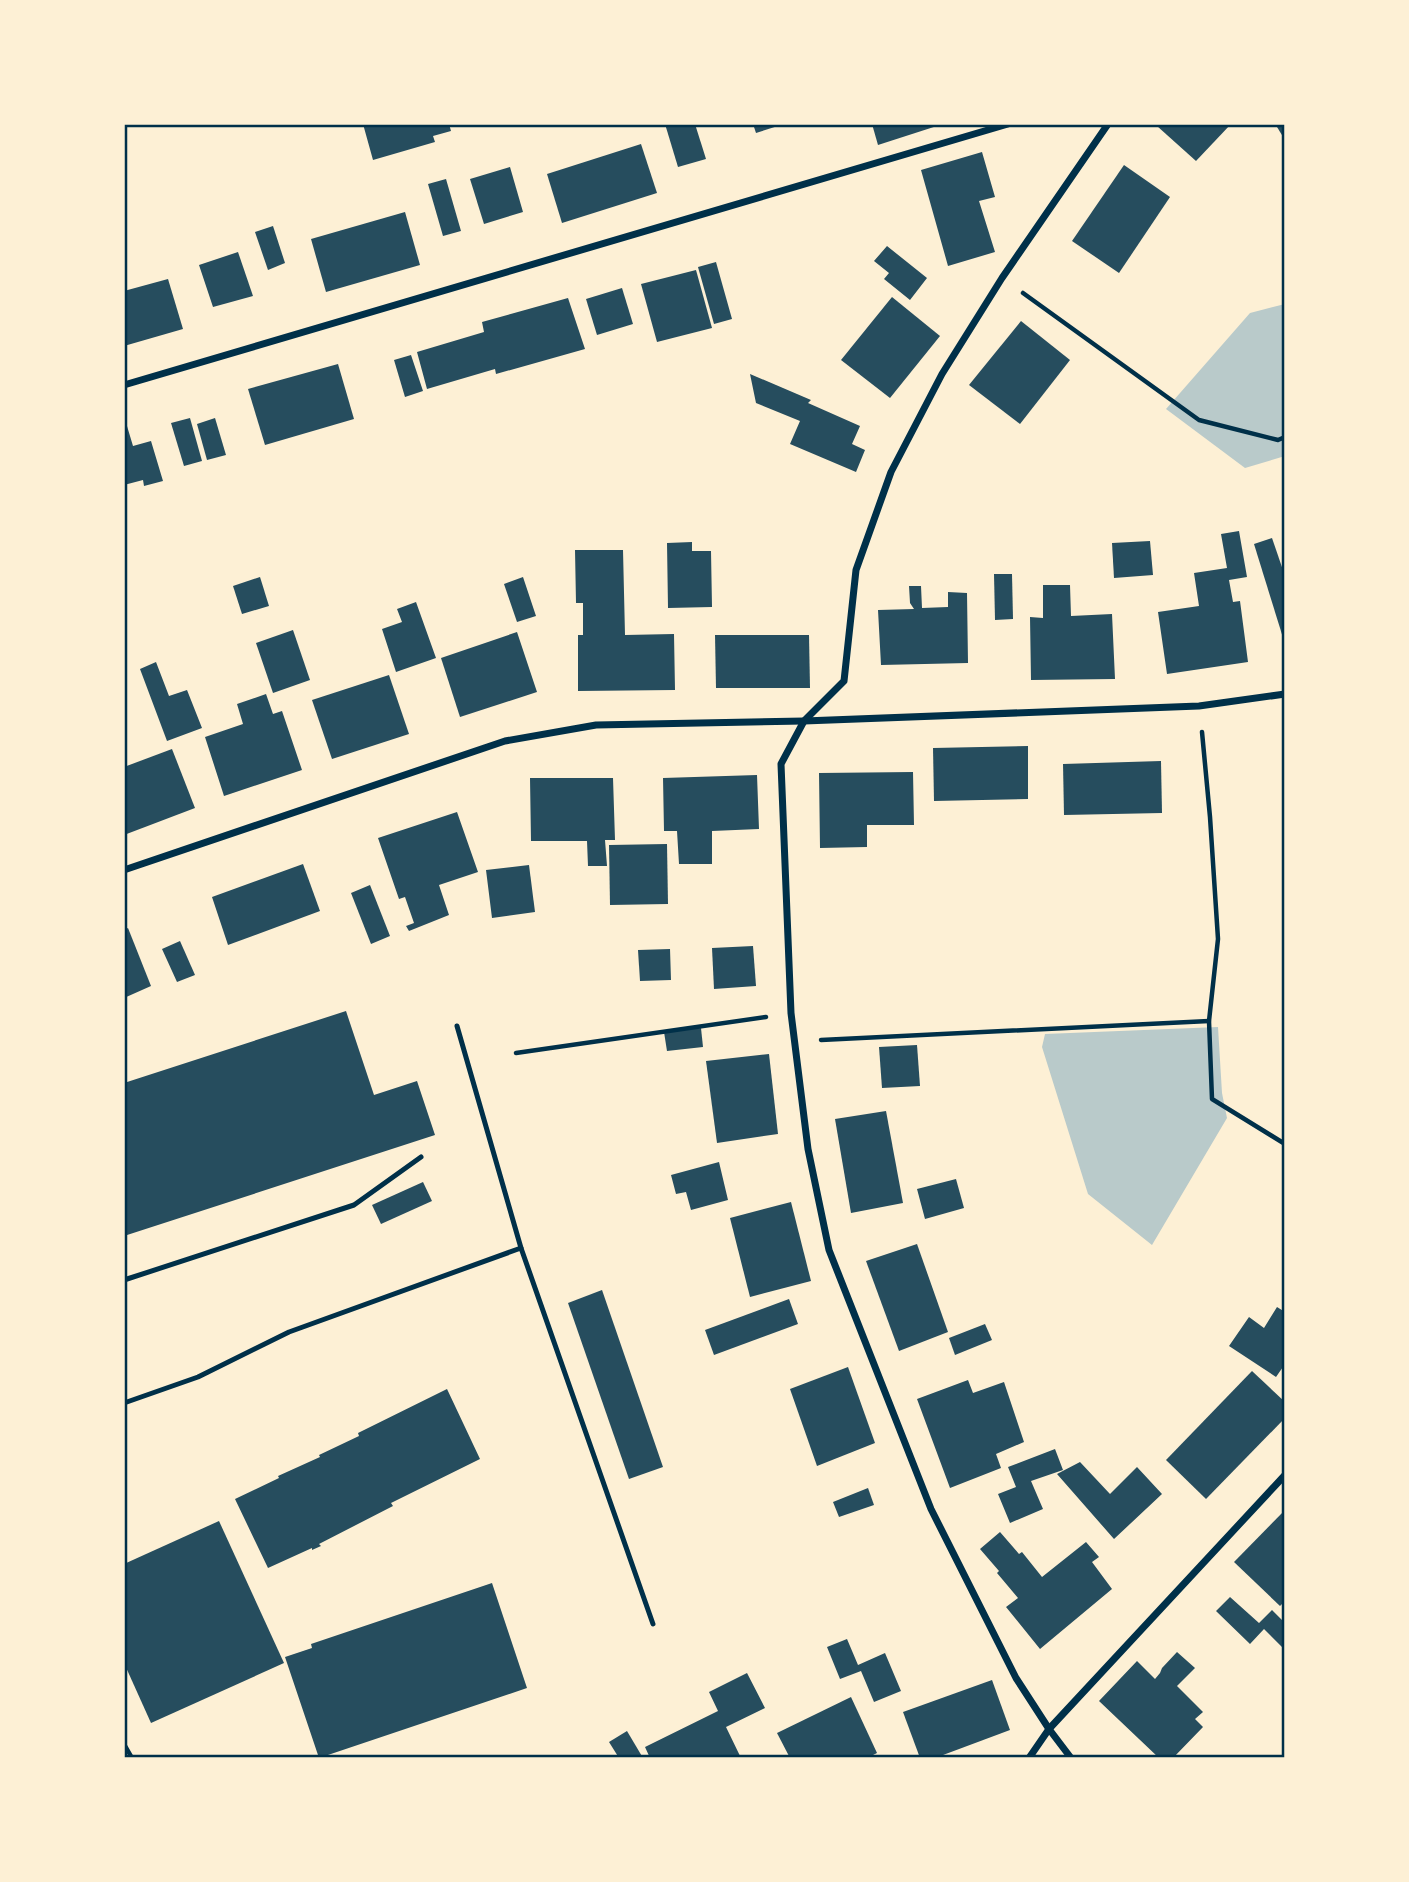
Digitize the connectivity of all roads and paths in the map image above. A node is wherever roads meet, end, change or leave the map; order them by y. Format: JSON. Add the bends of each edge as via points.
{"nodes":[{"id":1,"x":1008,"y":124,"type":"edge"},
{"id":2,"x":1108,"y":124,"type":"edge"},
{"id":3,"x":1002,"y":278,"type":"junction"},
{"id":4,"x":124,"y":385,"type":"edge"},
{"id":5,"x":1285,"y":438,"type":"edge"},
{"id":6,"x":1285,"y":694,"type":"edge"},
{"id":7,"x":1199,"y":706,"type":"junction"},
{"id":8,"x":804,"y":721,"type":"junction"},
{"id":9,"x":124,"y":870,"type":"edge"},
{"id":10,"x":791,"y":1013,"type":"junction"},
{"id":11,"x":1209,"y":1021,"type":"junction"},
{"id":12,"x":457,"y":1026,"type":"dead end"},
{"id":13,"x":795,"y":1042,"type":"junction"},
{"id":14,"x":516,"y":1053,"type":"dead end"},
{"id":15,"x":1285,"y":1144,"type":"edge"},
{"id":16,"x":421,"y":1157,"type":"dead end"},
{"id":17,"x":521,"y":1248,"type":"junction"},
{"id":18,"x":124,"y":1279,"type":"edge"},
{"id":19,"x":124,"y":1403,"type":"edge"},
{"id":20,"x":1285,"y":1475,"type":"edge"},
{"id":21,"x":653,"y":1624,"type":"dead end"},
{"id":22,"x":1049,"y":1729,"type":"junction"},
{"id":23,"x":124,"y":1744,"type":"edge"},
{"id":24,"x":132,"y":1758,"type":"edge"},
{"id":25,"x":1029,"y":1758,"type":"edge"},
{"id":26,"x":1071,"y":1758,"type":"edge"}],
"edges":[{"from":1,"to":4,"type":"street"},
{"from":2,"to":3,"type":"street"},
{"from":3,"to":5,"type":"path","via":[[1199,420]]},
{"from":3,"to":8,"type":"street","via":[[942,374],[891,472],[856,570],[844,681]]},
{"from":6,"to":7,"type":"street"},
{"from":7,"to":8,"type":"street"},
{"from":7,"to":11,"type":"path","via":[[1217,939]]},
{"from":8,"to":9,"type":"street","via":[[596,725],[505,741]]},
{"from":8,"to":10,"type":"street","via":[[781,764]]},
{"from":10,"to":13,"type":"street"},
{"from":10,"to":14,"type":"path"},
{"from":11,"to":13,"type":"path"},
{"from":11,"to":15,"type":"path","via":[[1212,1099]]},
{"from":12,"to":17,"type":"lane"},
{"from":13,"to":22,"type":"street","via":[[808,1149],[829,1250],[931,1510],[1016,1678]]},
{"from":16,"to":18,"type":"lane","via":[[354,1205]]},
{"from":17,"to":19,"type":"lane","via":[[289,1332],[198,1377]]},
{"from":17,"to":21,"type":"lane"},
{"from":20,"to":22,"type":"street"},
{"from":22,"to":25,"type":"street"},
{"from":22,"to":26,"type":"street"},
{"from":23,"to":24,"type":"path"}]}
